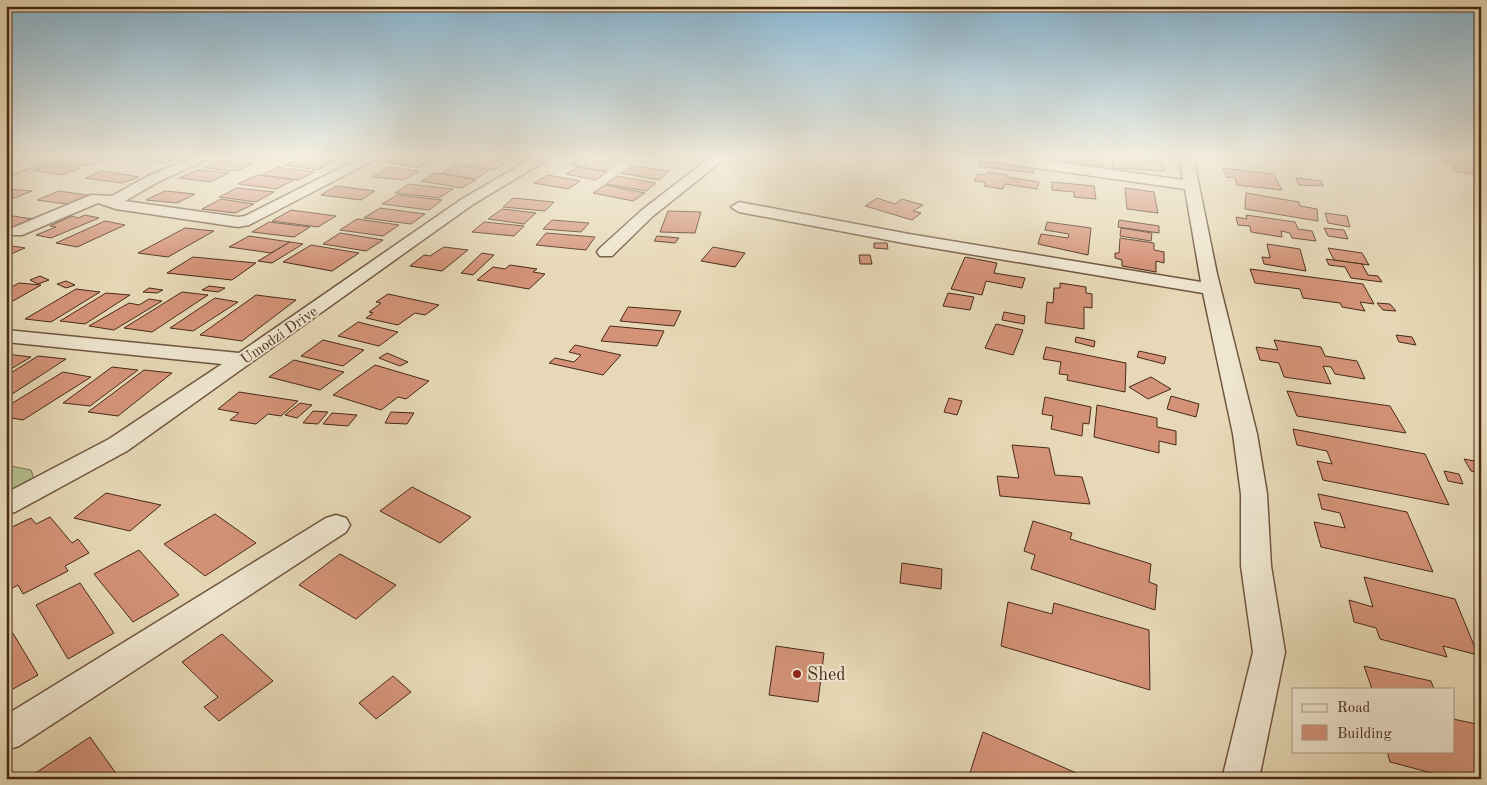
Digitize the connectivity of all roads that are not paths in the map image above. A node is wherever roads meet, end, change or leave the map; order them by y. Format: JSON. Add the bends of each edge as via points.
{"nodes":[{"id":1,"x":129,"y":193,"type":"edge"},
{"id":2,"x":303,"y":193,"type":"edge"},
{"id":3,"x":483,"y":193,"type":"edge"},
{"id":4,"x":670,"y":193,"type":"edge"},
{"id":5,"x":1192,"y":193,"type":"edge"},
{"id":6,"x":114,"y":201,"type":"junction"},
{"id":7,"x":739,"y":207,"type":"dead end"},
{"id":8,"x":16,"y":232,"type":"dead end"},
{"id":9,"x":606,"y":252,"type":"dead end"},
{"id":10,"x":1211,"y":289,"type":"junction"},
{"id":11,"x":6,"y":336,"type":"edge"},
{"id":12,"x":243,"y":360,"type":"junction"},
{"id":13,"x":6,"y":506,"type":"edge"},
{"id":14,"x":336,"y":525,"type":"dead end"},
{"id":15,"x":6,"y":734,"type":"edge"},
{"id":16,"x":1240,"y":779,"type":"edge"}],
"edges":[{"from":1,"to":6,"type":"street"},
{"from":2,"to":6,"type":"street","via":[[249,220],[238,222],[116,204]]},
{"from":3,"to":12,"type":"street","name":"Umodzi Drive"},
{"from":4,"to":9,"type":"street","via":[[634,222]]},
{"from":5,"to":10,"type":"street"},
{"from":6,"to":8,"type":"street","via":[[96,198]]},
{"from":7,"to":10,"type":"street"},
{"from":10,"to":16,"type":"street","via":[[1245,434],[1254,494],[1256,566],[1269,652]]},
{"from":11,"to":12,"type":"street"},
{"from":12,"to":13,"type":"street","name":"Umodzi Drive","via":[[118,445]]},
{"from":14,"to":15,"type":"street"}]}
